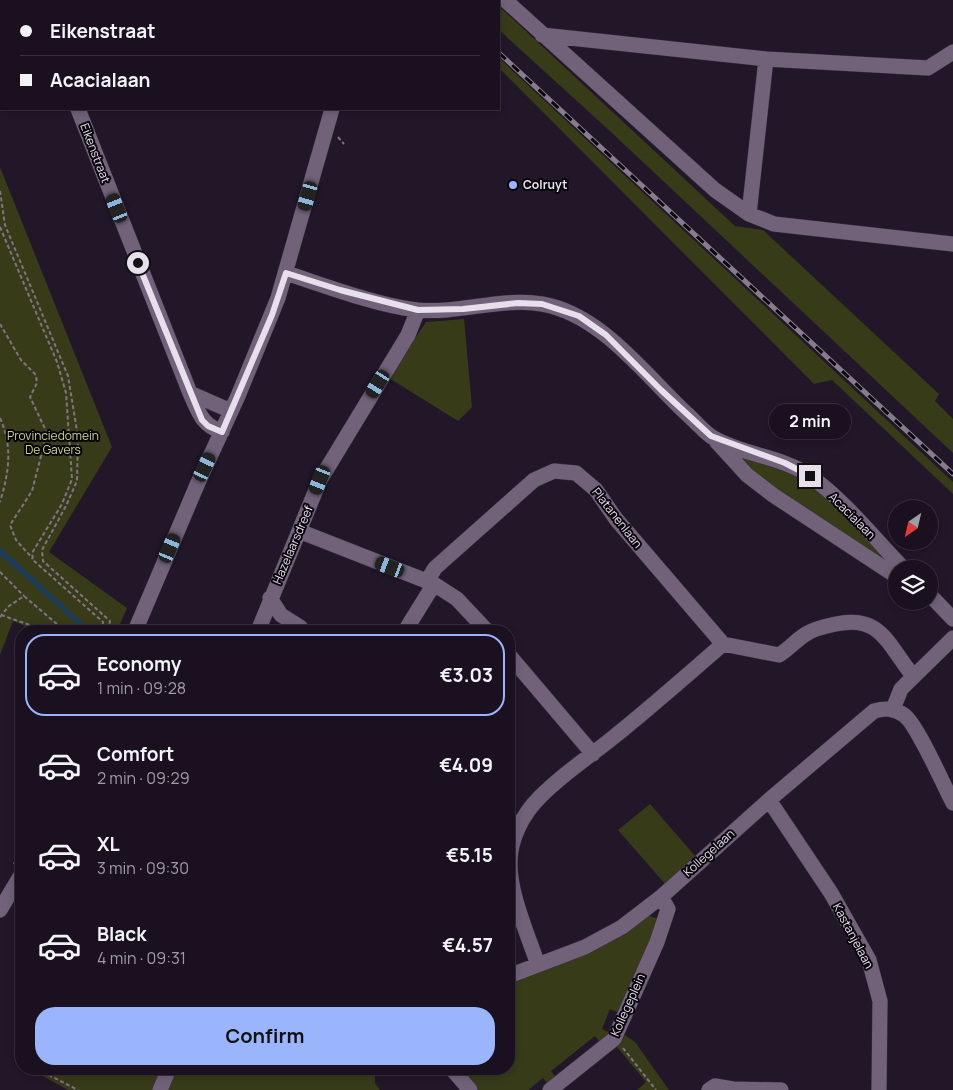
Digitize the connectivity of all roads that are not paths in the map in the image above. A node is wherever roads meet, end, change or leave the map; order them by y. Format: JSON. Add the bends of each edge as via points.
{"nodes":[{"id":1,"x":505,"y":0,"type":"edge"},
{"id":2,"x":542,"y":35,"type":"junction"},
{"id":3,"x":953,"y":52,"type":"edge"},
{"id":4,"x":766,"y":59,"type":"junction"},
{"id":5,"x":78,"y":110,"type":"edge"},
{"id":6,"x":332,"y":110,"type":"edge"},
{"id":7,"x":749,"y":214,"type":"junction"},
{"id":8,"x":953,"y":244,"type":"edge"},
{"id":9,"x":286,"y":273,"type":"junction"},
{"id":10,"x":418,"y":310,"type":"junction"},
{"id":11,"x":190,"y":393,"type":"junction"},
{"id":12,"x":231,"y":411,"type":"junction"},
{"id":13,"x":222,"y":432,"type":"junction"},
{"id":14,"x":711,"y":436,"type":"junction"},
{"id":15,"x":299,"y":531,"type":"junction"},
{"id":16,"x":895,"y":560,"type":"edge"},
{"id":17,"x":888,"y":571,"type":"edge"},
{"id":18,"x":431,"y":583,"type":"junction"},
{"id":19,"x":270,"y":598,"type":"junction"},
{"id":20,"x":938,"y":603,"type":"edge"},
{"id":21,"x":953,"y":619,"type":"edge"},
{"id":22,"x":138,"y":625,"type":"edge"},
{"id":23,"x":260,"y":625,"type":"edge"},
{"id":24,"x":298,"y":625,"type":"edge"},
{"id":25,"x":408,"y":625,"type":"edge"},
{"id":26,"x":481,"y":625,"type":"edge"},
{"id":27,"x":953,"y":638,"type":"edge"},
{"id":28,"x":723,"y":644,"type":"junction"},
{"id":29,"x":515,"y":663,"type":"edge"},
{"id":30,"x":911,"y":678,"type":"junction"},
{"id":31,"x":893,"y":709,"type":"junction"},
{"id":32,"x":593,"y":754,"type":"junction"},
{"id":33,"x":769,"y":800,"type":"junction"},
{"id":34,"x":953,"y":803,"type":"edge"},
{"id":35,"x":515,"y":838,"type":"edge"},
{"id":36,"x":15,"y":890,"type":"edge"},
{"id":37,"x":515,"y":894,"type":"edge"},
{"id":38,"x":661,"y":897,"type":"junction"},
{"id":39,"x":10,"y":903,"type":"edge"},
{"id":40,"x":538,"y":965,"type":"junction"},
{"id":41,"x":515,"y":974,"type":"edge"},
{"id":42,"x":166,"y":1075,"type":"edge"},
{"id":43,"x":457,"y":1075,"type":"edge"},
{"id":44,"x":160,"y":1090,"type":"edge"},
{"id":45,"x":470,"y":1090,"type":"edge"},
{"id":46,"x":550,"y":1090,"type":"edge"},
{"id":47,"x":709,"y":1090,"type":"edge"},
{"id":48,"x":732,"y":1090,"type":"edge"},
{"id":49,"x":781,"y":1090,"type":"edge"},
{"id":50,"x":879,"y":1090,"type":"edge"}],
"edges":[{"from":1,"to":2,"type":"street"},
{"from":2,"to":4,"type":"street"},
{"from":2,"to":7,"type":"street","via":[[715,190]]},
{"from":3,"to":4,"type":"street","via":[[928,68]]},
{"from":4,"to":7,"type":"street"},
{"from":5,"to":11,"type":"street","name":"Eikenstraat"},
{"from":6,"to":9,"type":"street"},
{"from":7,"to":8,"type":"street","via":[[774,224]]},
{"from":9,"to":10,"type":"street","name":"Acacialaan"},
{"from":9,"to":12,"type":"street","via":[[272,315]]},
{"from":10,"to":14,"type":"street","name":"Acacialaan","via":[[518,303],[542,304],[579,316],[606,335]]},
{"from":10,"to":15,"type":"street","name":"Hazelaarsdreef","via":[[408,335],[327,466]]},
{"from":11,"to":12,"type":"street"},
{"from":11,"to":13,"type":"street","name":"Eikenstraat","via":[[202,420]]},
{"from":12,"to":13,"type":"street"},
{"from":13,"to":22,"type":"street"},
{"from":14,"to":16,"type":"street","name":"Acacialaan","via":[[785,463],[810,476]]},
{"from":14,"to":17,"type":"street","name":"Acacialaan","via":[[747,475],[773,495]]},
{"from":15,"to":18,"type":"street"},
{"from":15,"to":19,"type":"street","name":"Hazelaarsdreef"},
{"from":18,"to":25,"type":"street","name":"Platanenlaan"},
{"from":18,"to":26,"type":"street","via":[[457,599]]},
{"from":18,"to":28,"type":"street","name":"Platanenlaan","via":[[434,568],[534,480],[564,470],[576,473],[596,490],[616,519]]},
{"from":19,"to":23,"type":"street","name":"Hazelaarsdreef"},
{"from":19,"to":24,"type":"street","name":"Hazelaarsdreef","via":[[280,615]]},
{"from":20,"to":21,"type":"street"},
{"from":27,"to":30,"type":"street"},
{"from":28,"to":30,"type":"street","via":[[778,655],[806,634],[824,626],[846,622],[869,623],[882,635],[910,672]]},
{"from":28,"to":32,"type":"street"},
{"from":29,"to":32,"type":"street"},
{"from":30,"to":31,"type":"street","via":[[901,688]]},
{"from":31,"to":33,"type":"street","name":"Kollegelaan","via":[[884,708],[864,717]]},
{"from":31,"to":34,"type":"street","via":[[909,719]]},
{"from":32,"to":35,"type":"street","via":[[538,798]]},
{"from":33,"to":38,"type":"street","name":"Kollegelaan"},
{"from":33,"to":50,"type":"street","name":"Kastanjelaan","via":[[831,893],[869,960],[880,1001]]},
{"from":36,"to":39,"type":"street"},
{"from":37,"to":40,"type":"street"},
{"from":38,"to":40,"type":"street","name":"Kollegelaan","via":[[622,927],[584,947]]},
{"from":38,"to":46,"type":"street","name":"Kollegeplein","via":[[668,909],[657,942],[614,1039]]},
{"from":40,"to":41,"type":"street","name":"Kollegelaan"},
{"from":42,"to":44,"type":"street"},
{"from":43,"to":45,"type":"street"},
{"from":47,"to":48,"type":"street","via":[[715,1086]]},
{"from":48,"to":49,"type":"street"}]}
